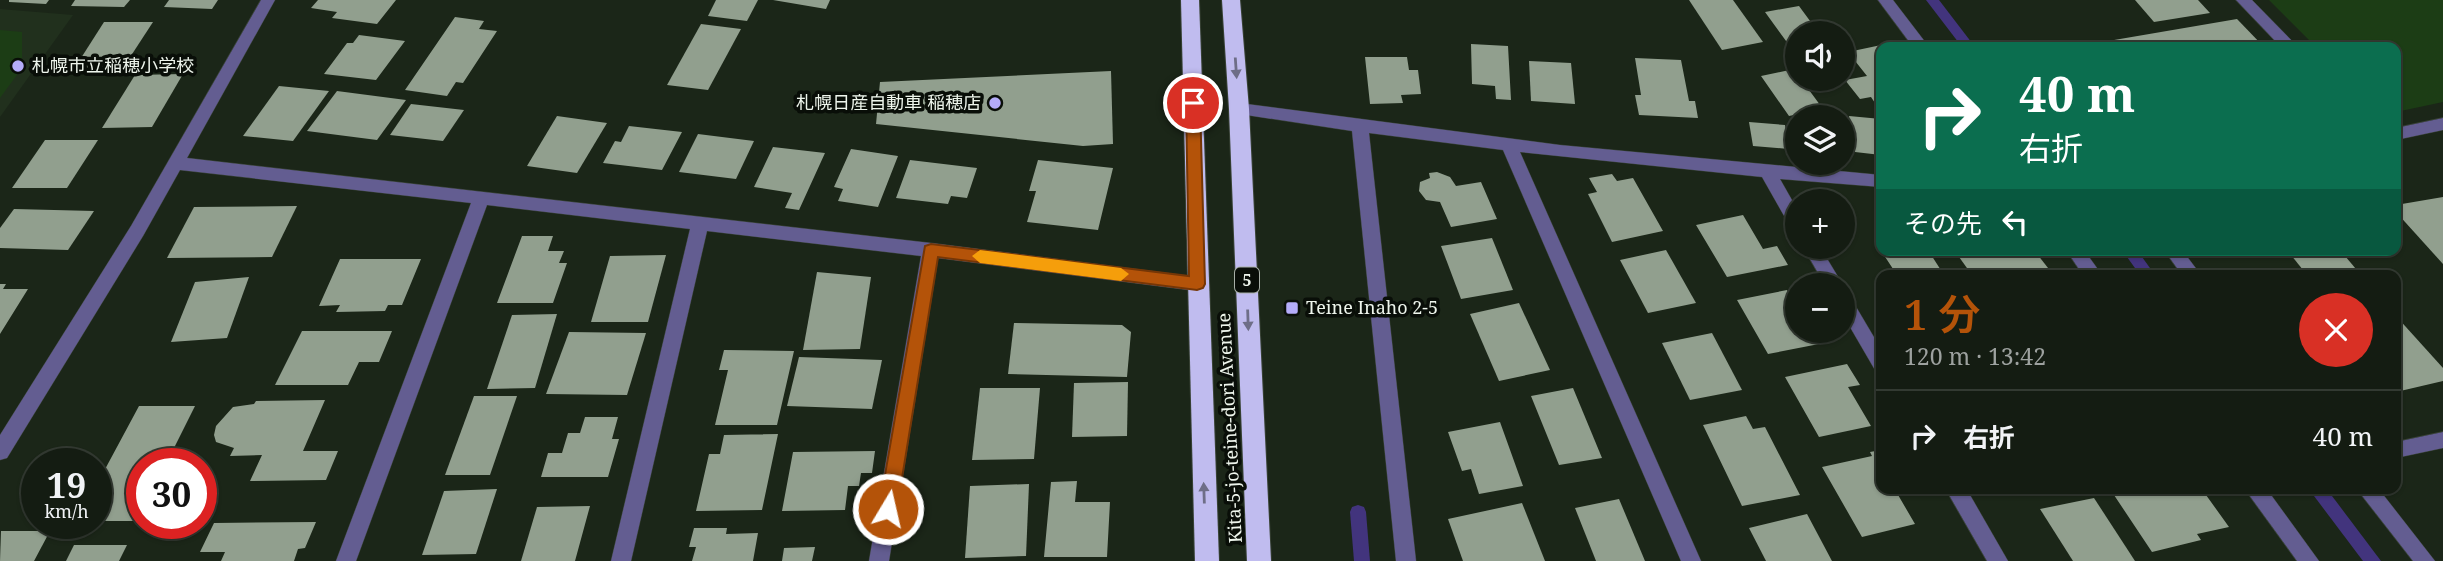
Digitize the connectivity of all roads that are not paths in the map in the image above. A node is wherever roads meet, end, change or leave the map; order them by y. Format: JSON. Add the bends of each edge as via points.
{"nodes":[{"id":1,"x":268,"y":0,"type":"edge"},
{"id":2,"x":1191,"y":0,"type":"edge"},
{"id":3,"x":1231,"y":0,"type":"edge"},
{"id":4,"x":1885,"y":0,"type":"edge"},
{"id":5,"x":2243,"y":0,"type":"edge"},
{"id":6,"x":1917,"y":42,"type":"edge"},
{"id":7,"x":2285,"y":42,"type":"edge"},
{"id":8,"x":1239,"y":109,"type":"junction"},
{"id":9,"x":2443,"y":124,"type":"edge"},
{"id":10,"x":1360,"y":127,"type":"junction"},
{"id":11,"x":2401,"y":133,"type":"edge"},
{"id":12,"x":1508,"y":144,"type":"junction"},
{"id":13,"x":176,"y":163,"type":"junction"},
{"id":14,"x":1767,"y":172,"type":"junction"},
{"id":15,"x":1876,"y":181,"type":"edge"},
{"id":16,"x":481,"y":198,"type":"junction"},
{"id":17,"x":1785,"y":203,"type":"edge"},
{"id":18,"x":700,"y":224,"type":"junction"},
{"id":19,"x":931,"y":250,"type":"junction"},
{"id":20,"x":2079,"y":256,"type":"edge"},
{"id":21,"x":2177,"y":256,"type":"edge"},
{"id":22,"x":2089,"y":270,"type":"edge"},
{"id":23,"x":2188,"y":270,"type":"edge"},
{"id":24,"x":1197,"y":284,"type":"junction"},
{"id":25,"x":1855,"y":321,"type":"edge"},
{"id":26,"x":1876,"y":356,"type":"edge"},
{"id":27,"x":2443,"y":440,"type":"edge"},
{"id":28,"x":2401,"y":449,"type":"edge"},
{"id":29,"x":0,"y":453,"type":"edge"},
{"id":30,"x":1959,"y":494,"type":"edge"},
{"id":31,"x":2259,"y":494,"type":"edge"},
{"id":32,"x":2371,"y":494,"type":"edge"},
{"id":33,"x":346,"y":561,"type":"edge"},
{"id":34,"x":621,"y":561,"type":"edge"},
{"id":35,"x":879,"y":561,"type":"edge"},
{"id":36,"x":1206,"y":561,"type":"edge"},
{"id":37,"x":1259,"y":561,"type":"edge"},
{"id":38,"x":1406,"y":561,"type":"edge"},
{"id":39,"x":1691,"y":561,"type":"edge"},
{"id":40,"x":1998,"y":561,"type":"edge"},
{"id":41,"x":2309,"y":561,"type":"edge"},
{"id":42,"x":2425,"y":561,"type":"edge"}],
"edges":[{"from":1,"to":13,"type":"street"},
{"from":2,"to":24,"type":"highway","name":"Kita-5-jo-teine-dori Avenue"},
{"from":3,"to":8,"type":"highway","name":"Kita-5-jo-teine-dori Avenue","number":"5","one_way":true},
{"from":4,"to":6,"type":"street"},
{"from":5,"to":7,"type":"street"},
{"from":8,"to":10,"type":"street"},
{"from":8,"to":37,"type":"highway","name":"Kita-5-jo-teine-dori Avenue","number":"5","one_way":true},
{"from":9,"to":11,"type":"street"},
{"from":10,"to":12,"type":"street"},
{"from":10,"to":38,"type":"street"},
{"from":12,"to":14,"type":"street"},
{"from":12,"to":39,"type":"street"},
{"from":13,"to":16,"type":"street"},
{"from":13,"to":29,"type":"street"},
{"from":14,"to":15,"type":"street"},
{"from":14,"to":17,"type":"street"},
{"from":16,"to":18,"type":"street"},
{"from":16,"to":33,"type":"street"},
{"from":18,"to":19,"type":"street"},
{"from":18,"to":34,"type":"street"},
{"from":19,"to":24,"type":"street"},
{"from":19,"to":35,"type":"street"},
{"from":20,"to":22,"type":"street"},
{"from":21,"to":23,"type":"street"},
{"from":36,"to":24,"type":"highway","name":"Kita-5-jo-teine-dori Avenue","one_way":true},
{"from":25,"to":26,"type":"street"},
{"from":27,"to":28,"type":"street"},
{"from":30,"to":40,"type":"street"},
{"from":31,"to":41,"type":"street"},
{"from":32,"to":42,"type":"street"}]}
